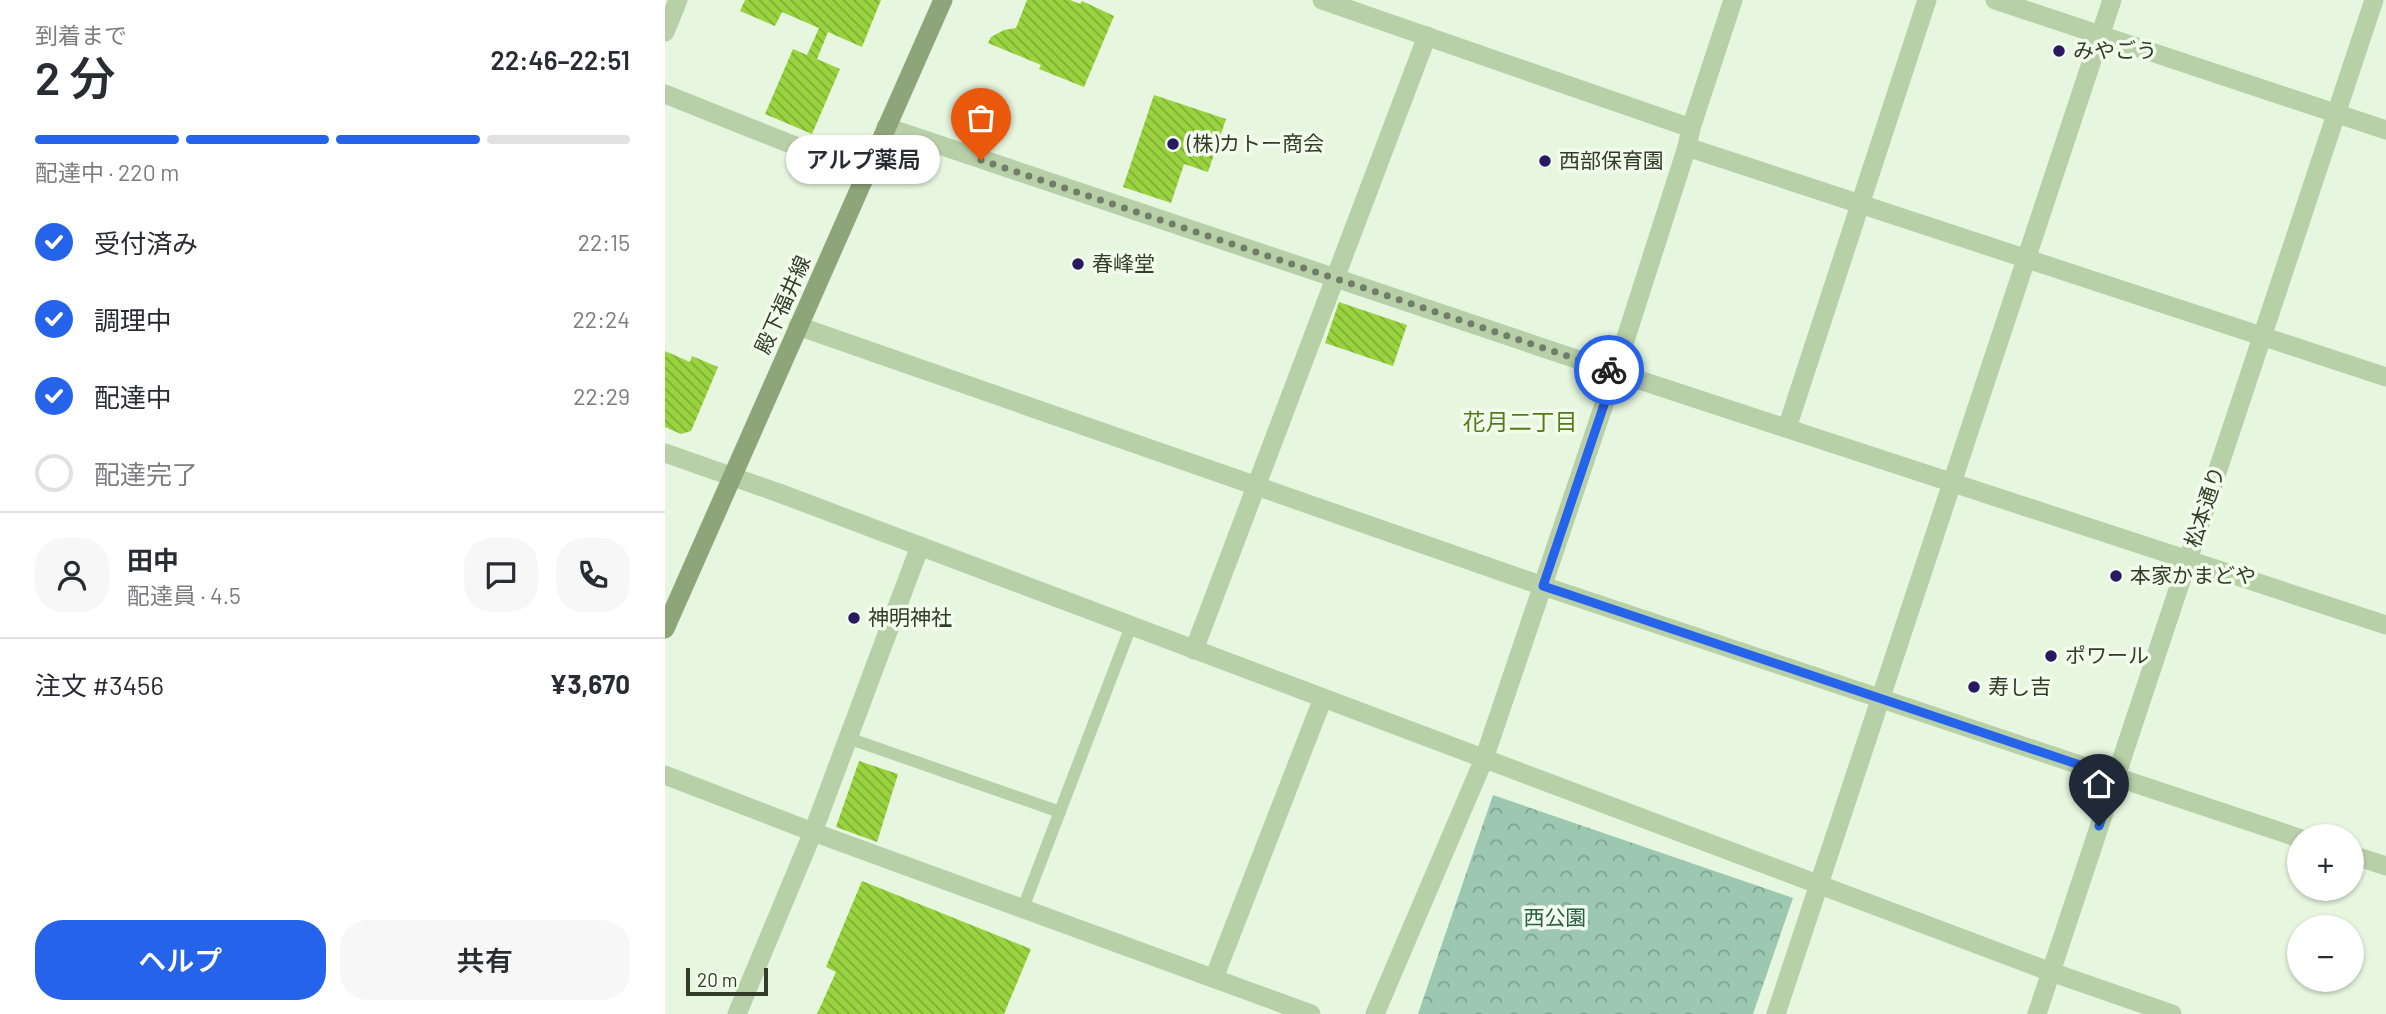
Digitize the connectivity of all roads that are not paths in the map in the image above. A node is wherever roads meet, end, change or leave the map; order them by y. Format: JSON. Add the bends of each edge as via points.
{"nodes":[{"id":1,"x":678,"y":0,"type":"edge"},
{"id":2,"x":943,"y":0,"type":"edge"},
{"id":3,"x":1322,"y":0,"type":"edge"},
{"id":4,"x":1733,"y":0,"type":"edge"},
{"id":5,"x":1927,"y":0,"type":"edge"},
{"id":6,"x":1995,"y":0,"type":"edge"},
{"id":7,"x":2112,"y":0,"type":"edge"},
{"id":8,"x":2374,"y":0,"type":"edge"},
{"id":9,"x":665,"y":32,"type":"edge"},
{"id":10,"x":2101,"y":35,"type":"junction"},
{"id":11,"x":1427,"y":37,"type":"junction"},
{"id":12,"x":665,"y":94,"type":"edge"},
{"id":13,"x":2336,"y":114,"type":"junction"},
{"id":14,"x":886,"y":127,"type":"junction"},
{"id":15,"x":2386,"y":130,"type":"edge"},
{"id":16,"x":1689,"y":137,"type":"junction"},
{"id":17,"x":866,"y":174,"type":"junction"},
{"id":18,"x":1860,"y":204,"type":"junction"},
{"id":19,"x":2026,"y":259,"type":"junction"},
{"id":20,"x":1336,"y":278,"type":"junction"},
{"id":21,"x":799,"y":326,"type":"junction"},
{"id":22,"x":2262,"y":337,"type":"junction"},
{"id":23,"x":1615,"y":372,"type":"junction"},
{"id":24,"x":2386,"y":377,"type":"edge"},
{"id":25,"x":1787,"y":428,"type":"junction"},
{"id":26,"x":665,"y":453,"type":"edge"},
{"id":27,"x":732,"y":476,"type":"junction"},
{"id":28,"x":1952,"y":482,"type":"junction"},
{"id":29,"x":1257,"y":486,"type":"junction"},
{"id":30,"x":920,"y":546,"type":"junction"},
{"id":31,"x":2188,"y":559,"type":"junction"},
{"id":32,"x":1543,"y":586,"type":"junction"},
{"id":33,"x":2386,"y":625,"type":"edge"},
{"id":34,"x":1131,"y":626,"type":"junction"},
{"id":35,"x":665,"y":629,"type":"edge"},
{"id":36,"x":1195,"y":650,"type":"junction"},
{"id":37,"x":1323,"y":698,"type":"junction"},
{"id":38,"x":1879,"y":699,"type":"junction"},
{"id":39,"x":848,"y":738,"type":"junction"},
{"id":40,"x":1484,"y":759,"type":"junction"},
{"id":41,"x":665,"y":775,"type":"edge"},
{"id":42,"x":2116,"y":777,"type":"junction"},
{"id":43,"x":1060,"y":812,"type":"junction"},
{"id":44,"x":813,"y":832,"type":"junction"},
{"id":45,"x":2287,"y":834,"type":"edge"},
{"id":46,"x":2364,"y":859,"type":"edge"},
{"id":47,"x":2386,"y":866,"type":"edge"},
{"id":48,"x":1817,"y":884,"type":"junction"},
{"id":49,"x":1023,"y":908,"type":"junction"},
{"id":50,"x":2051,"y":972,"type":"junction"},
{"id":51,"x":1214,"y":978,"type":"junction"},
{"id":52,"x":737,"y":1014,"type":"edge"},
{"id":53,"x":1311,"y":1014,"type":"edge"},
{"id":54,"x":1375,"y":1014,"type":"edge"},
{"id":55,"x":1776,"y":1014,"type":"edge"},
{"id":56,"x":2037,"y":1014,"type":"edge"},
{"id":57,"x":2172,"y":1014,"type":"edge"}],
"edges":[{"from":1,"to":9,"type":"street"},
{"from":2,"to":14,"type":"main road","name":"殿下福井線"},
{"from":3,"to":11,"type":"street"},
{"from":4,"to":16,"type":"street"},
{"from":5,"to":18,"type":"street"},
{"from":6,"to":10,"type":"street"},
{"from":7,"to":10,"type":"street"},
{"from":8,"to":13,"type":"street","name":"松本通り"},
{"from":10,"to":13,"type":"street"},
{"from":10,"to":19,"type":"street"},
{"from":11,"to":16,"type":"street"},
{"from":11,"to":20,"type":"street"},
{"from":12,"to":17,"type":"street"},
{"from":13,"to":15,"type":"street"},
{"from":13,"to":22,"type":"street","name":"松本通り"},
{"from":14,"to":17,"type":"main road","name":"殿下福井線"},
{"from":14,"to":20,"type":"street"},
{"from":16,"to":18,"type":"street"},
{"from":16,"to":23,"type":"street"},
{"from":17,"to":21,"type":"main road","name":"殿下福井線"},
{"from":18,"to":19,"type":"street"},
{"from":18,"to":25,"type":"street"},
{"from":19,"to":22,"type":"street"},
{"from":19,"to":28,"type":"street"},
{"from":20,"to":23,"type":"street"},
{"from":20,"to":29,"type":"street"},
{"from":21,"to":27,"type":"main road","name":"殿下福井線"},
{"from":21,"to":29,"type":"street"},
{"from":22,"to":24,"type":"street"},
{"from":22,"to":31,"type":"street","name":"松本通り"},
{"from":23,"to":25,"type":"street"},
{"from":23,"to":32,"type":"street"},
{"from":25,"to":28,"type":"street"},
{"from":26,"to":27,"type":"street"},
{"from":27,"to":30,"type":"street"},
{"from":27,"to":35,"type":"main road","name":"殿下福井線"},
{"from":28,"to":31,"type":"street"},
{"from":28,"to":38,"type":"street"},
{"from":29,"to":32,"type":"street"},
{"from":29,"to":36,"type":"street"},
{"from":30,"to":34,"type":"street"},
{"from":30,"to":39,"type":"street"},
{"from":31,"to":33,"type":"street"},
{"from":31,"to":42,"type":"street","name":"松本通り"},
{"from":32,"to":38,"type":"street"},
{"from":32,"to":40,"type":"street"},
{"from":34,"to":36,"type":"street"},
{"from":34,"to":43,"type":"lane"},
{"from":36,"to":37,"type":"street"},
{"from":37,"to":40,"type":"street"},
{"from":37,"to":51,"type":"street"},
{"from":38,"to":42,"type":"street"},
{"from":38,"to":48,"type":"street"},
{"from":39,"to":43,"type":"lane"},
{"from":39,"to":44,"type":"street"},
{"from":40,"to":48,"type":"street"},
{"from":40,"to":54,"type":"street"},
{"from":41,"to":44,"type":"street"},
{"from":42,"to":45,"type":"street"},
{"from":42,"to":50,"type":"street","name":"松本通り"},
{"from":43,"to":49,"type":"lane"},
{"from":44,"to":49,"type":"street"},
{"from":44,"to":52,"type":"street"},
{"from":46,"to":47,"type":"street"},
{"from":48,"to":50,"type":"street"},
{"from":48,"to":55,"type":"street"},
{"from":49,"to":51,"type":"street"},
{"from":50,"to":56,"type":"street","name":"松本通り"},
{"from":50,"to":57,"type":"street"},
{"from":51,"to":53,"type":"street"}]}
